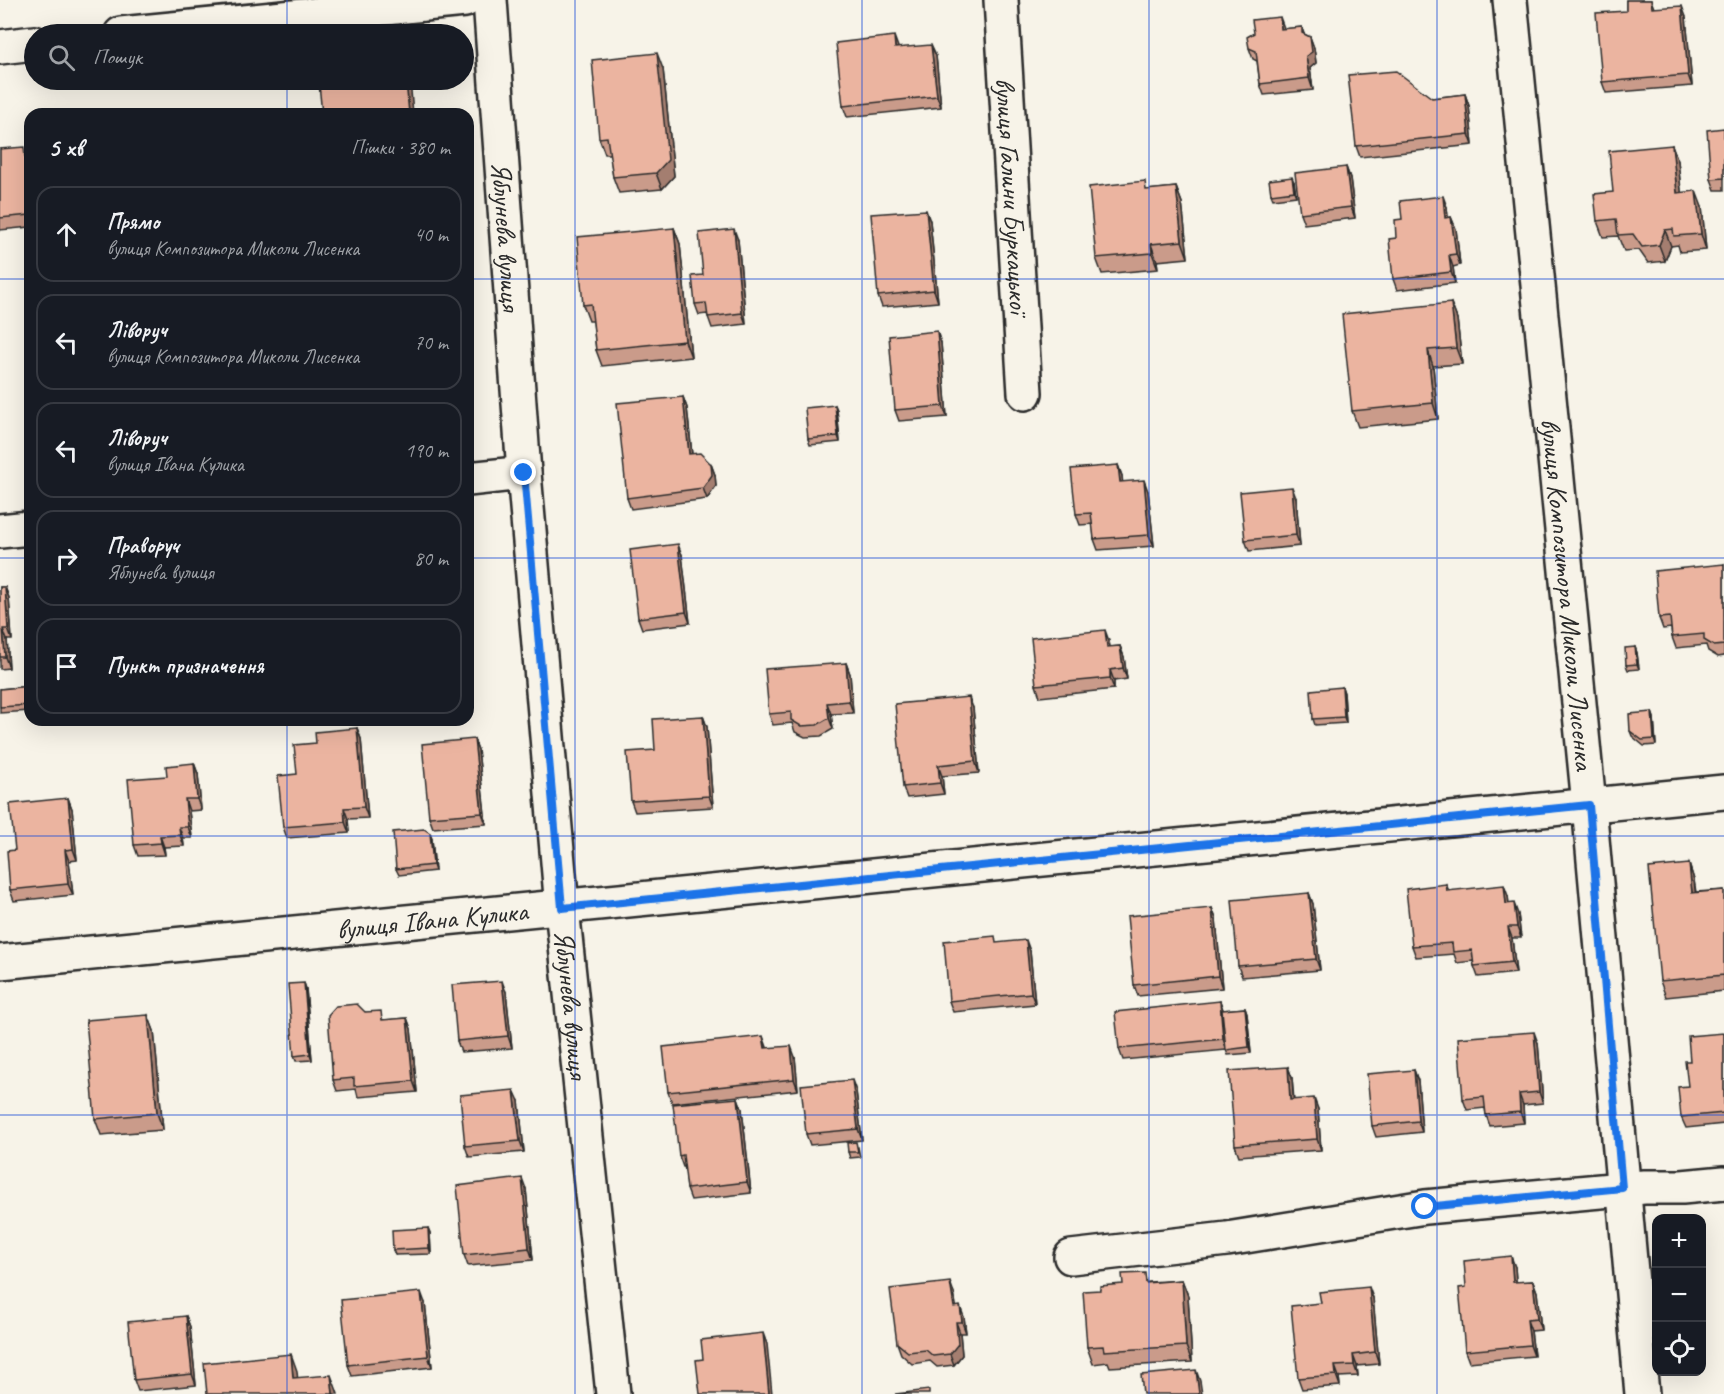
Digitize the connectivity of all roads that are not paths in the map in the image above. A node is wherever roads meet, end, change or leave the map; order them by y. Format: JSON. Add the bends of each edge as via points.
{"nodes":[{"id":1,"x":465,"y":0,"type":"edge"},
{"id":2,"x":490,"y":0,"type":"edge"},
{"id":3,"x":1001,"y":0,"type":"edge"},
{"id":4,"x":1510,"y":0,"type":"edge"},
{"id":5,"x":222,"y":24,"type":"edge"},
{"id":6,"x":24,"y":44,"type":"edge"},
{"id":7,"x":0,"y":47,"type":"edge"},
{"id":8,"x":1025,"y":393,"type":"dead end"},
{"id":9,"x":524,"y":473,"type":"junction"},
{"id":10,"x":474,"y":478,"type":"edge"},
{"id":11,"x":24,"y":529,"type":"edge"},
{"id":12,"x":0,"y":531,"type":"edge"},
{"id":13,"x":1724,"y":792,"type":"edge"},
{"id":14,"x":1589,"y":805,"type":"junction"},
{"id":15,"x":562,"y":908,"type":"junction"},
{"id":16,"x":0,"y":962,"type":"edge"},
{"id":17,"x":1724,"y":1183,"type":"edge"},
{"id":18,"x":1622,"y":1188,"type":"junction"},
{"id":19,"x":1071,"y":1257,"type":"dead end"},
{"id":20,"x":613,"y":1394,"type":"edge"},
{"id":21,"x":1642,"y":1394,"type":"edge"}],
"edges":[{"from":1,"to":5,"type":"street"},
{"from":2,"to":9,"type":"street","name":"Яблунева вулиця"},
{"from":3,"to":8,"type":"street","name":"вулиця Галини Буркацької"},
{"from":4,"to":14,"type":"street","name":"вулиця Композитора Миколи Лисенка"},
{"from":6,"to":7,"type":"street"},
{"from":9,"to":10,"type":"street"},
{"from":9,"to":15,"type":"street","name":"Яблунева вулиця"},
{"from":11,"to":12,"type":"street"},
{"from":13,"to":14,"type":"street","name":"вулиця Івана Кулика"},
{"from":14,"to":15,"type":"street","name":"вулиця Івана Кулика"},
{"from":14,"to":18,"type":"street","name":"вулиця Композитора Миколи Лисенка"},
{"from":15,"to":16,"type":"street","name":"вулиця Івана Кулика"},
{"from":15,"to":20,"type":"street","name":"Яблунева вулиця"},
{"from":17,"to":18,"type":"street"},
{"from":18,"to":19,"type":"street","via":[[1390,1211],[1227,1239]]},
{"from":18,"to":21,"type":"street","name":"вулиця Композитора Миколи Лисенка"}]}
